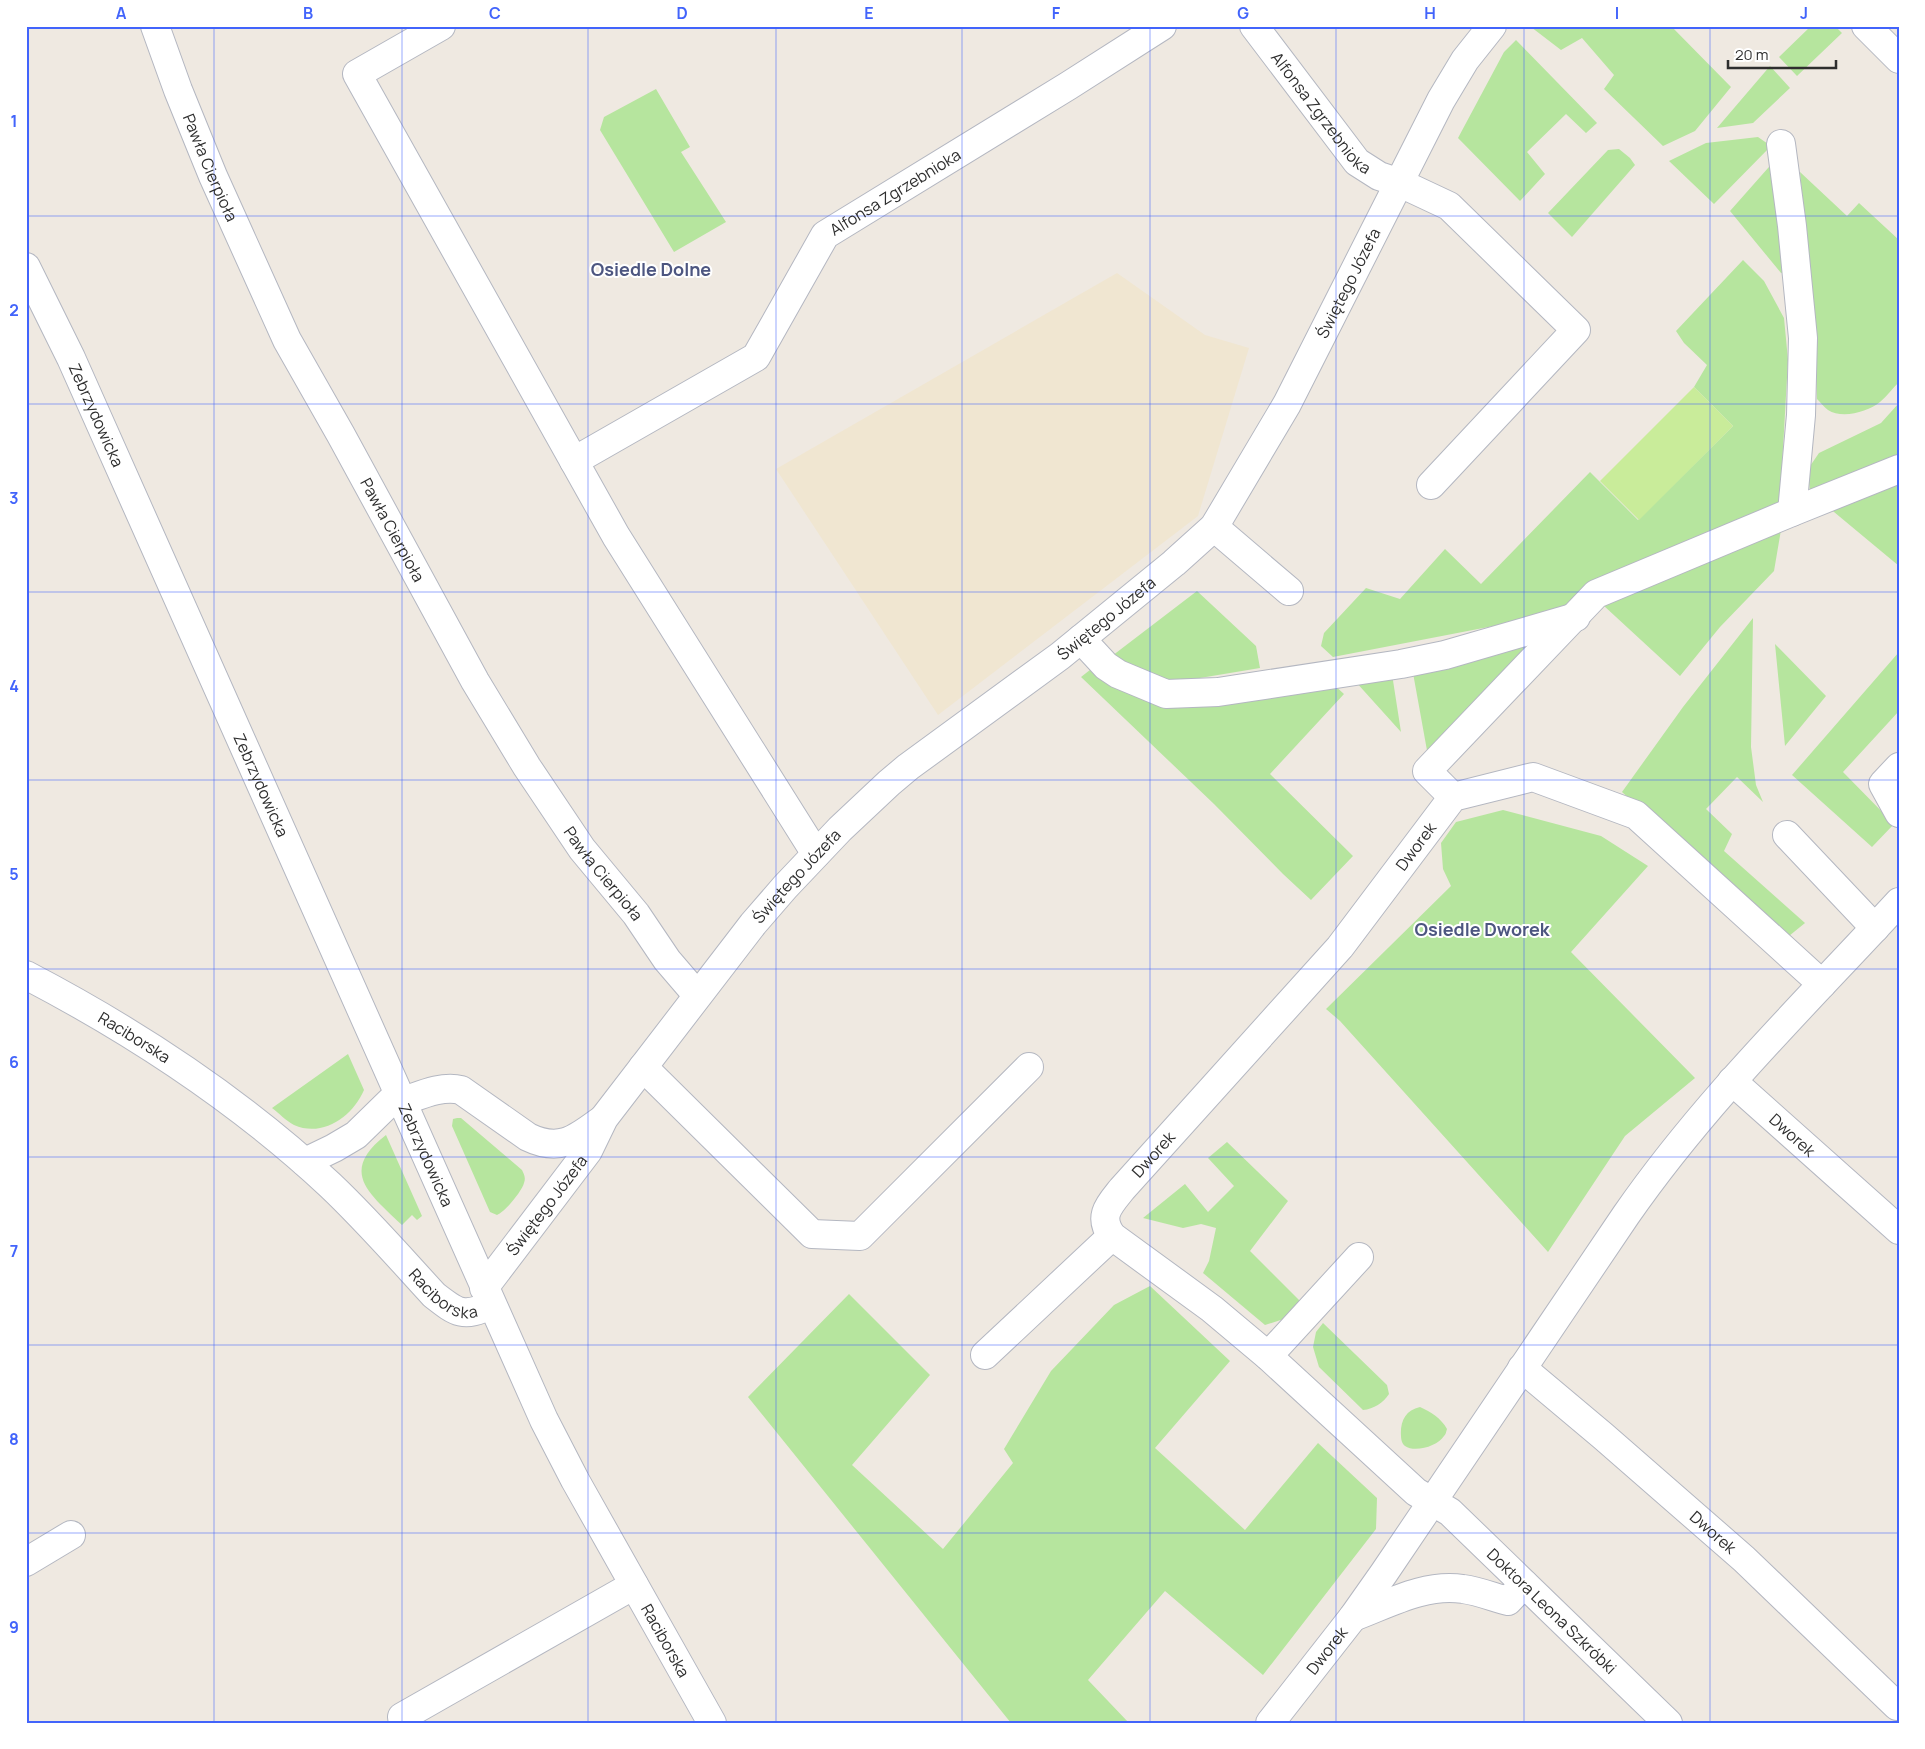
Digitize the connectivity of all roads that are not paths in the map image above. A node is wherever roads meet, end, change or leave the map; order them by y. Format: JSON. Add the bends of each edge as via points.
{"nodes":[{"id":1,"x":155,"y":26,"type":"edge"},
{"id":2,"x":441,"y":26,"type":"edge"},
{"id":3,"x":1162,"y":26,"type":"edge"},
{"id":4,"x":1254,"y":26,"type":"edge"},
{"id":5,"x":1492,"y":26,"type":"edge"},
{"id":6,"x":1866,"y":26,"type":"edge"},
{"id":7,"x":1899,"y":59,"type":"edge"},
{"id":8,"x":1781,"y":144,"type":"dead end"},
{"id":9,"x":1400,"y":184,"type":"junction"},
{"id":10,"x":26,"y":267,"type":"edge"},
{"id":11,"x":574,"y":461,"type":"junction"},
{"id":12,"x":1899,"y":470,"type":"edge"},
{"id":13,"x":1430,"y":486,"type":"dead end"},
{"id":14,"x":1792,"y":512,"type":"junction"},
{"id":15,"x":1214,"y":527,"type":"junction"},
{"id":16,"x":1289,"y":591,"type":"dead end"},
{"id":17,"x":1576,"y":617,"type":"junction"},
{"id":18,"x":1081,"y":639,"type":"junction"},
{"id":19,"x":1899,"y":767,"type":"edge"},
{"id":20,"x":1453,"y":796,"type":"junction"},
{"id":21,"x":1899,"y":813,"type":"edge"},
{"id":22,"x":1787,"y":835,"type":"dead end"},
{"id":23,"x":816,"y":854,"type":"junction"},
{"id":24,"x":1899,"y":902,"type":"edge"},
{"id":25,"x":1875,"y":928,"type":"junction"},
{"id":26,"x":26,"y":975,"type":"edge"},
{"id":27,"x":1822,"y":984,"type":"junction"},
{"id":28,"x":697,"y":995,"type":"junction"},
{"id":29,"x":643,"y":1067,"type":"junction"},
{"id":30,"x":1029,"y":1067,"type":"dead end"},
{"id":31,"x":1732,"y":1081,"type":"junction"},
{"id":32,"x":399,"y":1098,"type":"junction"},
{"id":33,"x":604,"y":1118,"type":"junction"},
{"id":34,"x":305,"y":1162,"type":"junction"},
{"id":35,"x":1899,"y":1230,"type":"edge"},
{"id":36,"x":1112,"y":1236,"type":"junction"},
{"id":37,"x":1359,"y":1257,"type":"dead end"},
{"id":38,"x":487,"y":1297,"type":"junction"},
{"id":39,"x":985,"y":1355,"type":"dead end"},
{"id":40,"x":1268,"y":1356,"type":"junction"},
{"id":41,"x":1522,"y":1368,"type":"junction"},
{"id":42,"x":1433,"y":1502,"type":"junction"},
{"id":43,"x":71,"y":1535,"type":"dead end"},
{"id":44,"x":26,"y":1562,"type":"edge"},
{"id":45,"x":634,"y":1585,"type":"junction"},
{"id":46,"x":1516,"y":1592,"type":"junction"},
{"id":47,"x":1353,"y":1617,"type":"junction"},
{"id":48,"x":1897,"y":1706,"type":"dead end"},
{"id":49,"x":402,"y":1716,"type":"dead end"},
{"id":50,"x":712,"y":1723,"type":"edge"},
{"id":51,"x":1270,"y":1723,"type":"edge"},
{"id":52,"x":1668,"y":1723,"type":"edge"}],
"edges":[{"from":1,"to":28,"type":"street","name":"Pawła Cierpioła","via":[[210,167],[286,340],[475,681],[582,849]]},
{"from":2,"to":11,"type":"street","via":[[357,74]]},
{"from":3,"to":11,"type":"street","name":"Alfonsa Zgrzebnioka","via":[[825,235],[756,357]]},
{"from":4,"to":9,"type":"street","name":"Alfonsa Zgrzebnioka","via":[[1357,162]]},
{"from":5,"to":9,"type":"street","name":"Świętego Józefa","via":[[1465,60],[1441,100]]},
{"from":6,"to":7,"type":"street"},
{"from":8,"to":14,"type":"street","via":[[1803,338],[1801,415]]},
{"from":9,"to":13,"type":"street","name":"Alfonsa Zgrzebnioka","via":[[1449,206],[1576,330]]},
{"from":9,"to":15,"type":"street","name":"Świętego Józefa","via":[[1287,404]]},
{"from":10,"to":32,"type":"street","name":"Zebrzydowicka","via":[[79,375]]},
{"from":11,"to":23,"type":"street","via":[[633,564]]},
{"from":12,"to":14,"type":"street"},
{"from":14,"to":17,"type":"street","via":[[1596,594]]},
{"from":15,"to":16,"type":"street"},
{"from":15,"to":18,"type":"street","name":"Świętego Józefa"},
{"from":17,"to":18,"type":"street","via":[[1445,655],[1266,685],[1189,694],[1166,694],[1118,674]]},
{"from":17,"to":20,"type":"street","via":[[1427,771]]},
{"from":18,"to":23,"type":"street","name":"Świętego Józefa","via":[[901,772]]},
{"from":19,"to":21,"type":"street","via":[[1883,784]]},
{"from":20,"to":27,"type":"street","via":[[1533,777],[1636,815]]},
{"from":20,"to":36,"type":"street","name":"Dworek","via":[[1340,947],[1108,1206],[1104,1218],[1106,1229]]},
{"from":22,"to":25,"type":"street"},
{"from":23,"to":28,"type":"street","name":"Świętego Józefa","via":[[753,924]]},
{"from":24,"to":25,"type":"street","name":"Dworek"},
{"from":25,"to":27,"type":"street","name":"Dworek"},
{"from":26,"to":34,"type":"street","name":"Raciborska","via":[[160,1053]]},
{"from":27,"to":31,"type":"street","name":"Dworek"},
{"from":28,"to":29,"type":"street","name":"Świętego Józefa"},
{"from":29,"to":30,"type":"street","via":[[812,1234],[860,1236]]},
{"from":29,"to":33,"type":"street","name":"Świętego Józefa"},
{"from":31,"to":35,"type":"street","name":"Dworek"},
{"from":31,"to":41,"type":"street","name":"Dworek","via":[[1643,1191]]},
{"from":32,"to":33,"type":"street","name":"Świętego Józefa","via":[[453,1088],[461,1090],[528,1137],[546,1144],[570,1141]]},
{"from":32,"to":34,"type":"street","via":[[356,1135]]},
{"from":32,"to":38,"type":"street","name":"Zebrzydowicka"},
{"from":33,"to":38,"type":"street","name":"Świętego Józefa","via":[[588,1150]]},
{"from":34,"to":38,"type":"street","name":"Raciborska","via":[[359,1212],[445,1303],[455,1310],[469,1313]]},
{"from":36,"to":39,"type":"street"},
{"from":36,"to":40,"type":"street","via":[[1212,1309]]},
{"from":37,"to":40,"type":"street"},
{"from":38,"to":45,"type":"street","name":"Raciborska","via":[[548,1428]]},
{"from":40,"to":42,"type":"street","via":[[1416,1492]]},
{"from":41,"to":42,"type":"street","name":"Dworek"},
{"from":41,"to":48,"type":"street","name":"Dworek","via":[[1744,1559]]},
{"from":42,"to":46,"type":"street","name":"Doktora Leona Szkróbki","via":[[1450,1512]]},
{"from":42,"to":47,"type":"street","name":"Dworek"},
{"from":43,"to":44,"type":"street"},
{"from":45,"to":49,"type":"street"},
{"from":45,"to":50,"type":"street","name":"Raciborska"},
{"from":46,"to":47,"type":"street","via":[[1435,1588]]},
{"from":46,"to":52,"type":"street","name":"Doktora Leona Szkróbki"},
{"from":47,"to":51,"type":"street","name":"Dworek"}]}
